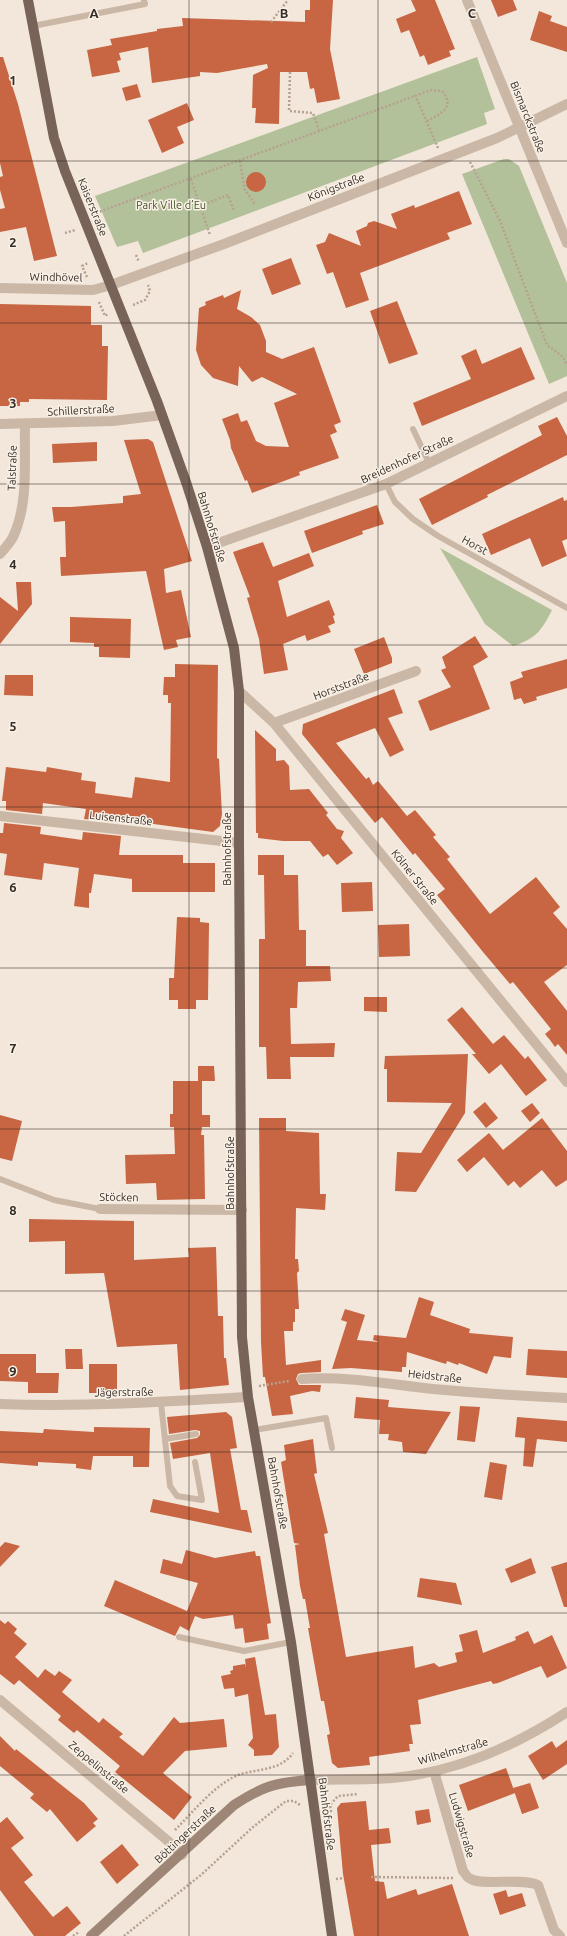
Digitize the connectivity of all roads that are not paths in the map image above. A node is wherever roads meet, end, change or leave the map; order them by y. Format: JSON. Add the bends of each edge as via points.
{"nodes":[{"id":1,"x":28,"y":0,"type":"edge"},
{"id":2,"x":144,"y":0,"type":"edge"},
{"id":3,"x":467,"y":0,"type":"edge"},
{"id":4,"x":33,"y":26,"type":"junction"},
{"id":5,"x":567,"y":104,"type":"edge"},
{"id":6,"x":518,"y":128,"type":"junction"},
{"id":7,"x":567,"y":243,"type":"edge"},
{"id":8,"x":111,"y":285,"type":"junction"},
{"id":9,"x":0,"y":288,"type":"edge"},
{"id":10,"x":567,"y":396,"type":"edge"},
{"id":11,"x":162,"y":415,"type":"junction"},
{"id":12,"x":0,"y":424,"type":"edge"},
{"id":13,"x":25,"y":425,"type":"junction"},
{"id":14,"x":413,"y":429,"type":"dead end"},
{"id":15,"x":429,"y":463,"type":"junction"},
{"id":16,"x":386,"y":484,"type":"junction"},
{"id":17,"x":207,"y":547,"type":"junction"},
{"id":18,"x":0,"y":554,"type":"edge"},
{"id":19,"x":567,"y":608,"type":"edge"},
{"id":20,"x":416,"y":671,"type":"dead end"},
{"id":21,"x":239,"y":691,"type":"junction"},
{"id":22,"x":274,"y":723,"type":"junction"},
{"id":23,"x":0,"y":816,"type":"edge"},
{"id":24,"x":238,"y":843,"type":"junction"},
{"id":25,"x":567,"y":1082,"type":"edge"},
{"id":26,"x":0,"y":1179,"type":"edge"},
{"id":27,"x":100,"y":1209,"type":"joint"},
{"id":28,"x":242,"y":1210,"type":"junction"},
{"id":29,"x":302,"y":1379,"type":"road end"},
{"id":30,"x":247,"y":1392,"type":"junction"},
{"id":31,"x":567,"y":1398,"type":"edge"},
{"id":32,"x":161,"y":1403,"type":"junction"},
{"id":33,"x":0,"y":1404,"type":"edge"},
{"id":34,"x":254,"y":1430,"type":"junction"},
{"id":35,"x":196,"y":1434,"type":"dead end"},
{"id":36,"x":165,"y":1439,"type":"junction"},
{"id":37,"x":332,"y":1448,"type":"dead end"},
{"id":38,"x":196,"y":1462,"type":"dead end"},
{"id":39,"x":179,"y":1637,"type":"dead end"},
{"id":40,"x":291,"y":1642,"type":"junction"},
{"id":41,"x":0,"y":1700,"type":"edge"},
{"id":42,"x":567,"y":1712,"type":"edge"},
{"id":43,"x":434,"y":1771,"type":"junction"},
{"id":44,"x":311,"y":1780,"type":"junction"},
{"id":45,"x":182,"y":1855,"type":"junction"},
{"id":46,"x":91,"y":1936,"type":"edge"},
{"id":47,"x":332,"y":1936,"type":"edge"},
{"id":48,"x":560,"y":1936,"type":"edge"}],
"edges":[{"from":1,"to":4,"type":"main road","name":"Kaiserstraße"},
{"from":2,"to":4,"type":"lane","via":[[145,4]]},
{"from":3,"to":6,"type":"street","name":"Bismarckstraße"},
{"from":4,"to":8,"type":"main road","name":"Kaiserstraße","via":[[54,138]]},
{"from":5,"to":6,"type":"street","name":"Königstraße"},
{"from":6,"to":7,"type":"street","name":"Bismarckstraße"},
{"from":6,"to":8,"type":"street","name":"Königstraße","via":[[224,244]]},
{"from":8,"to":9,"type":"street","name":"Windhövel","via":[[93,290]]},
{"from":8,"to":11,"type":"main road","name":"Kaiserstraße"},
{"from":10,"to":15,"type":"street","name":"Breidenhofer Straße"},
{"from":11,"to":13,"type":"street","name":"Schillerstraße","via":[[113,421]]},
{"from":11,"to":17,"type":"main road","name":"Bahnhofstraße"},
{"from":12,"to":13,"type":"street","name":"Schillerstraße"},
{"from":13,"to":18,"type":"street","name":"Talstraße","via":[[21,517],[12,538]]},
{"from":14,"to":15,"type":"lane"},
{"from":15,"to":16,"type":"street","name":"Breidenhofer Straße"},
{"from":16,"to":17,"type":"street","name":"Breidenhofer Straße"},
{"from":16,"to":19,"type":"lane","name":"Horst","via":[[395,502],[413,519],[438,536]]},
{"from":17,"to":21,"type":"main road","name":"Bahnhofstraße","via":[[234,648]]},
{"from":20,"to":22,"type":"street","name":"Horststraße"},
{"from":21,"to":22,"type":"street","name":"Kölner Straße"},
{"from":21,"to":24,"type":"main road","name":"Bahnhofstraße"},
{"from":22,"to":25,"type":"street","name":"Kölner Straße"},
{"from":23,"to":24,"type":"street","name":"Luisenstraße"},
{"from":24,"to":28,"type":"main road","name":"Bahnhofstraße"},
{"from":26,"to":27,"type":"lane","name":"Stöcken","via":[[54,1200]]},
{"from":27,"to":28,"type":"street","name":"Stöcken"},
{"from":28,"to":30,"type":"main road","name":"Bahnhofstraße","via":[[242,1337]]},
{"from":29,"to":31,"type":"street","name":"Heidstraße","via":[[331,1377],[431,1389]]},
{"from":30,"to":32,"type":"street","name":"Jägerstraße"},
{"from":30,"to":34,"type":"main road","name":"Bahnhofstraße"},
{"from":32,"to":33,"type":"street","name":"Jägerstraße"},
{"from":32,"to":36,"type":"lane"},
{"from":34,"to":37,"type":"lane","via":[[326,1418]]},
{"from":34,"to":40,"type":"main road","name":"Bahnhofstraße"},
{"from":35,"to":36,"type":"lane"},
{"from":36,"to":38,"type":"lane","via":[[170,1486],[177,1496],[202,1500]]},
{"from":39,"to":40,"type":"lane","via":[[244,1651]]},
{"from":40,"to":44,"type":"main road","name":"Bahnhofstraße"},
{"from":41,"to":45,"type":"street","name":"Zeppelinstraße"},
{"from":42,"to":43,"type":"street","name":"Wilhelmstraße","via":[[546,1726],[489,1755]]},
{"from":43,"to":44,"type":"street","name":"Wilhelmstraße","via":[[393,1778]]},
{"from":43,"to":48,"type":"street","name":"Ludwigstraße","via":[[463,1871],[469,1878],[478,1881],[528,1881],[538,1886],[554,1930]]},
{"from":44,"to":45,"type":"main road","name":"Böttingerstraße","via":[[281,1782],[252,1793],[234,1805]]},
{"from":44,"to":47,"type":"main road","name":"Bahnhofstraße"},
{"from":45,"to":46,"type":"main road","name":"Böttingerstraße"}]}
